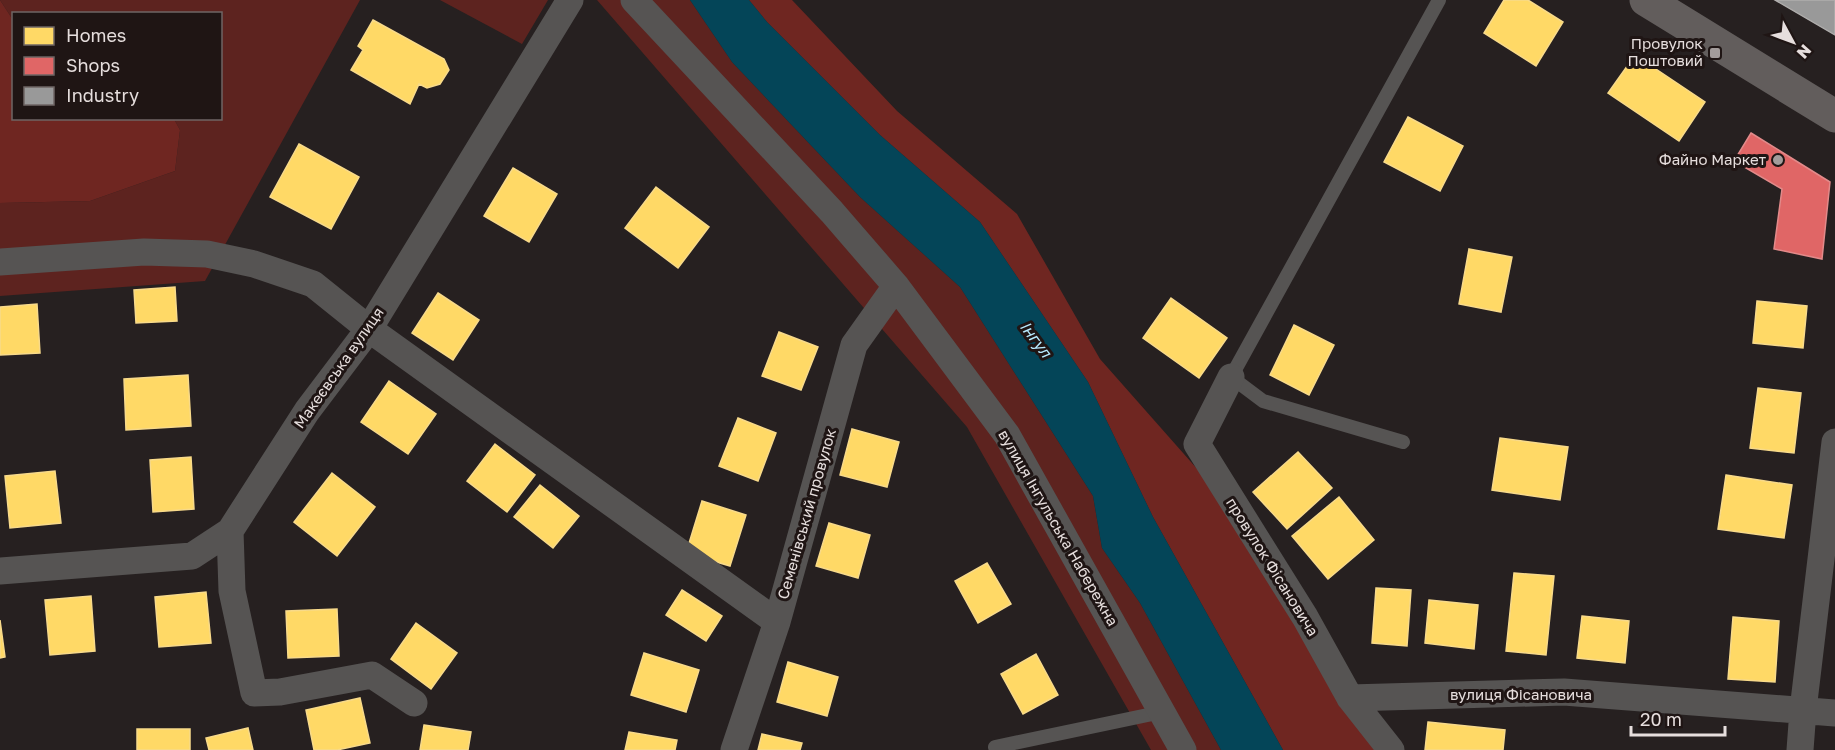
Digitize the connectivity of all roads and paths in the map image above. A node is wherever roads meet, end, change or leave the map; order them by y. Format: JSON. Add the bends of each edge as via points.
{"nodes":[{"id":1,"x":570,"y":0,"type":"edge"},
{"id":2,"x":634,"y":0,"type":"edge"},
{"id":3,"x":1439,"y":0,"type":"edge"},
{"id":4,"x":1646,"y":0,"type":"edge"},
{"id":5,"x":1835,"y":116,"type":"edge"},
{"id":6,"x":0,"y":262,"type":"edge"},
{"id":7,"x":896,"y":286,"type":"junction"},
{"id":8,"x":369,"y":330,"type":"junction"},
{"id":9,"x":1231,"y":377,"type":"junction"},
{"id":10,"x":1403,"y":442,"type":"dead end"},
{"id":11,"x":1835,"y":442,"type":"edge"},
{"id":12,"x":230,"y":531,"type":"junction"},
{"id":13,"x":0,"y":572,"type":"edge"},
{"id":14,"x":777,"y":622,"type":"junction"},
{"id":15,"x":1350,"y":698,"type":"junction"},
{"id":16,"x":414,"y":703,"type":"dead end"},
{"id":17,"x":1803,"y":710,"type":"junction"},
{"id":18,"x":1162,"y":712,"type":"junction"},
{"id":19,"x":1835,"y":713,"type":"edge"},
{"id":20,"x":995,"y":747,"type":"dead end"},
{"id":21,"x":734,"y":750,"type":"edge"},
{"id":22,"x":1183,"y":750,"type":"edge"},
{"id":23,"x":1391,"y":750,"type":"edge"},
{"id":24,"x":1800,"y":750,"type":"edge"}],
"edges":[{"from":1,"to":8,"type":"street","name":"Макеєвська вулиця"},
{"from":2,"to":7,"type":"street","name":"вулиця Інгульська Набережна"},
{"from":3,"to":9,"type":"lane"},
{"from":4,"to":5,"type":"main road"},
{"from":6,"to":8,"type":"street","via":[[144,252],[207,254],[254,264],[313,284]]},
{"from":7,"to":14,"type":"street","name":"Семенівський провулок","via":[[854,345]]},
{"from":7,"to":18,"type":"street","name":"вулиця Інгульська Набережна","via":[[1007,435]]},
{"from":8,"to":12,"type":"street","name":"Макеєвська вулиця","via":[[307,411]]},
{"from":8,"to":14,"type":"street"},
{"from":9,"to":10,"type":"lane","via":[[1263,401]]},
{"from":9,"to":15,"type":"street","name":"провулок Фісановича","via":[[1197,444],[1305,617]]},
{"from":11,"to":17,"type":"street"},
{"from":12,"to":13,"type":"street","name":"Макеєвська вулиця","via":[[192,556]]},
{"from":12,"to":16,"type":"street","via":[[232,591],[254,693],[372,675]]},
{"from":14,"to":21,"type":"street","name":"Семенівський провулок"},
{"from":15,"to":17,"type":"street","name":"вулиця Фісановича","via":[[1564,692]]},
{"from":15,"to":23,"type":"street","name":"провулок Фісановича"},
{"from":17,"to":19,"type":"street","name":"вулиця Фісановича"},
{"from":17,"to":24,"type":"street"},
{"from":18,"to":20,"type":"lane"},
{"from":18,"to":22,"type":"street","name":"вулиця Інгульська Набережна"}]}
